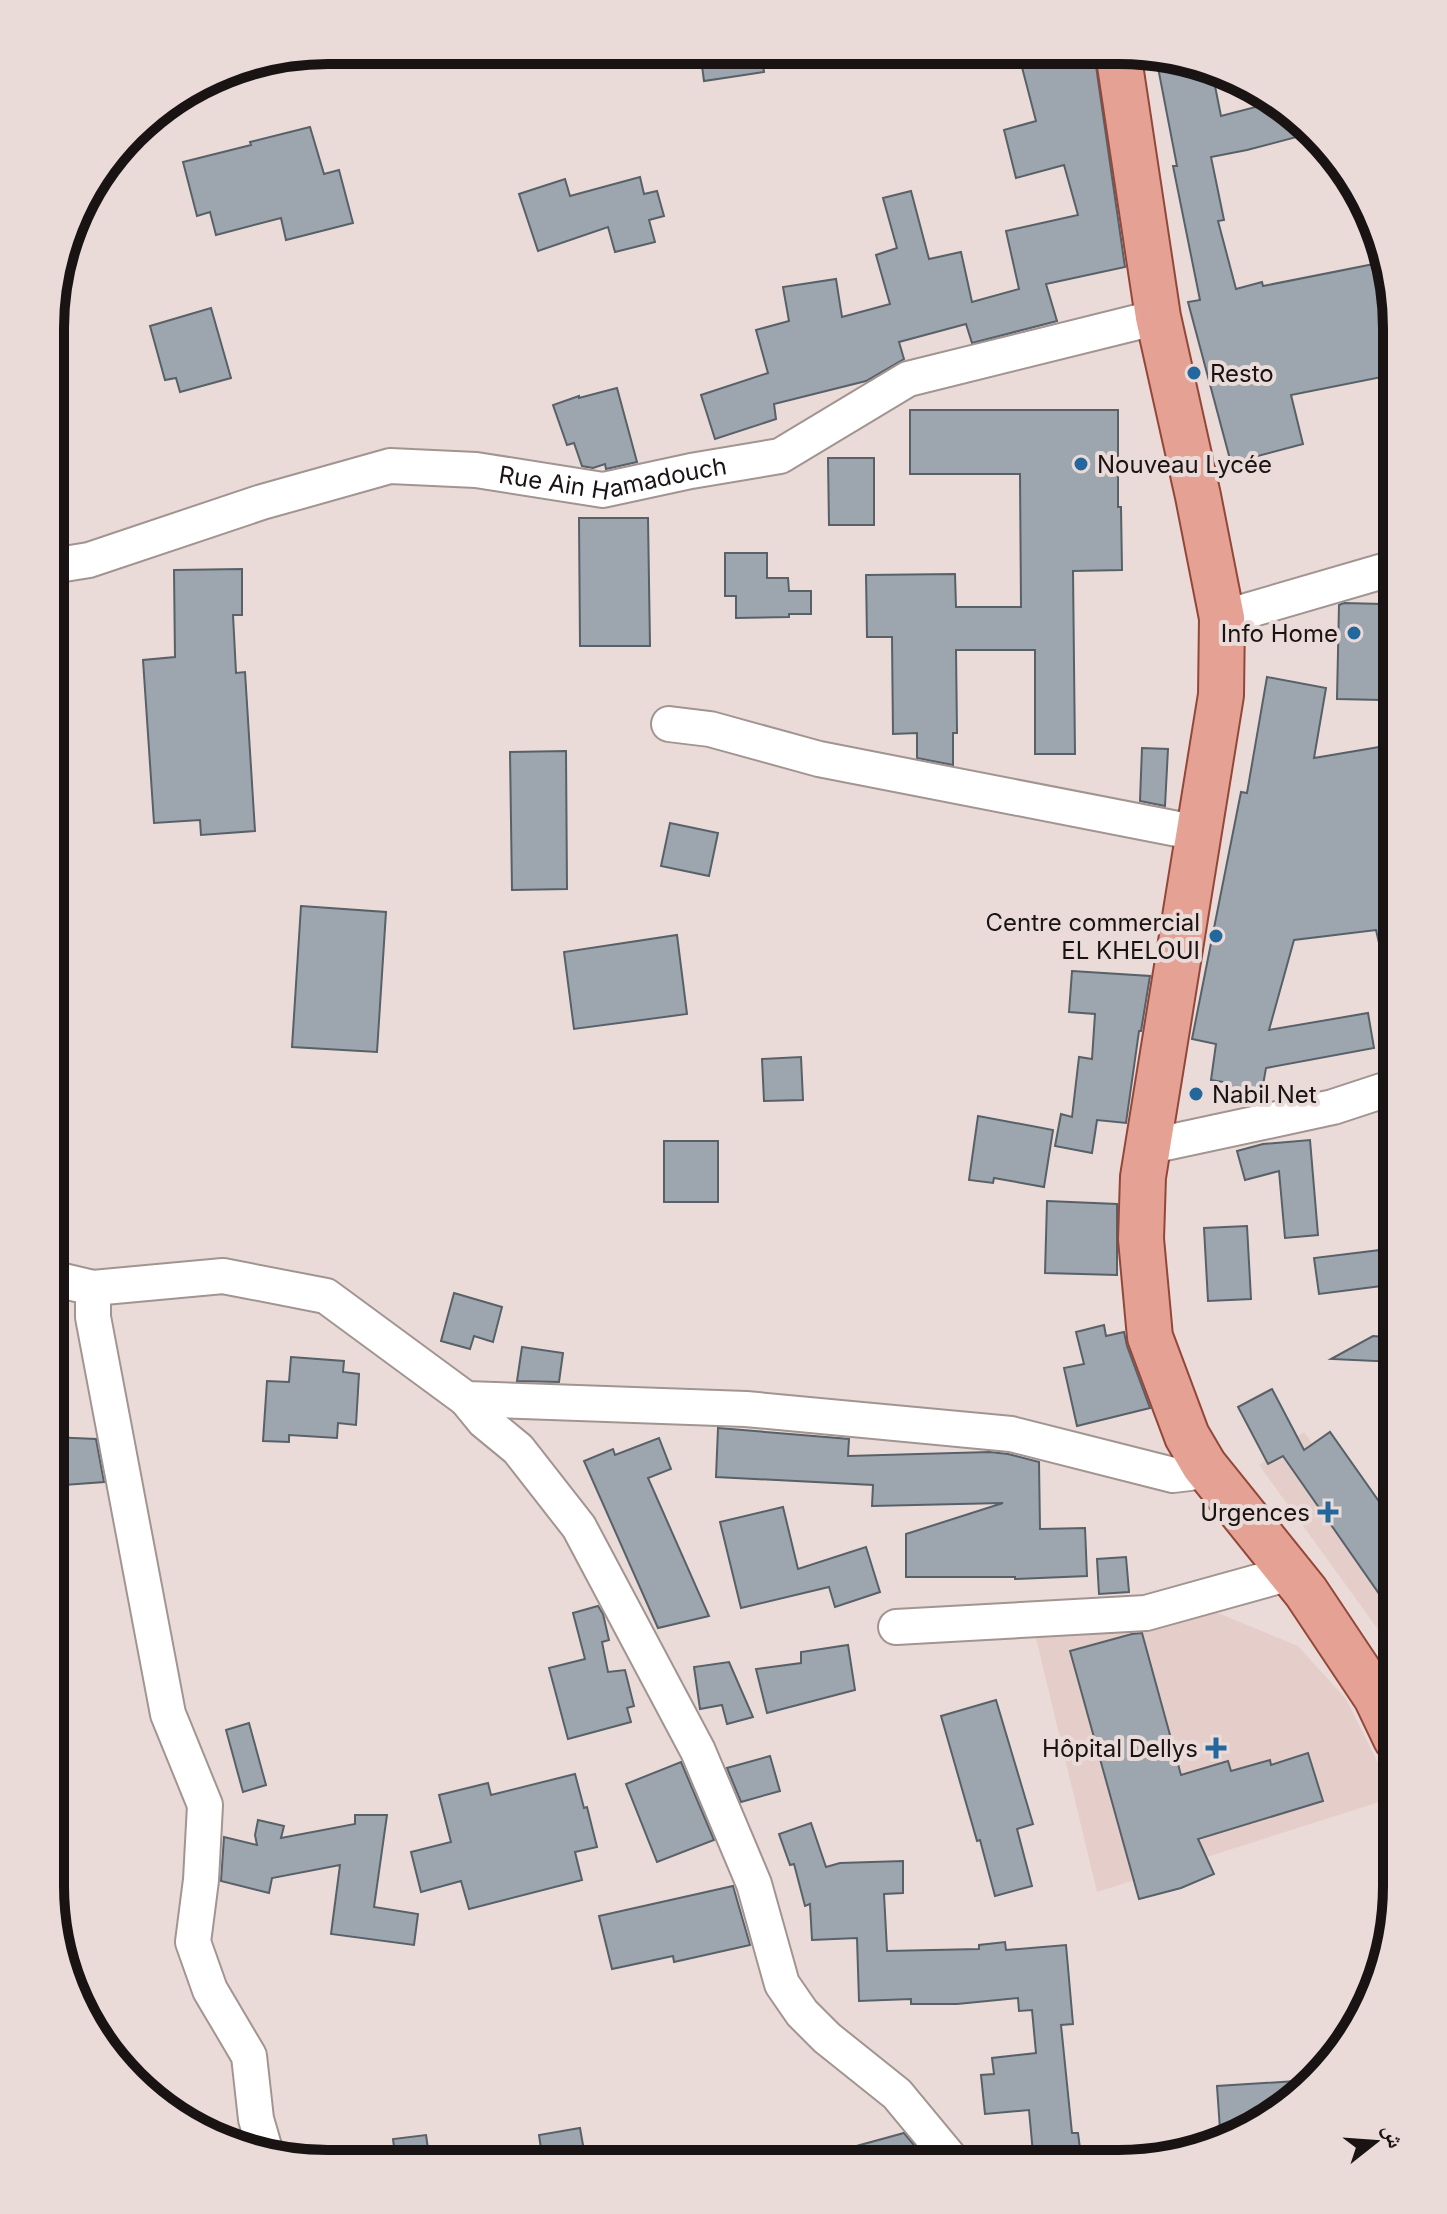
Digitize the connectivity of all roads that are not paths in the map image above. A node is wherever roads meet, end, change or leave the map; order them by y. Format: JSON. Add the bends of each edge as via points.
{"nodes":[{"id":1,"x":1120,"y":64,"type":"edge"},
{"id":2,"x":1158,"y":317,"type":"junction"},
{"id":3,"x":64,"y":564,"type":"edge"},
{"id":4,"x":1383,"y":571,"type":"edge"},
{"id":5,"x":1222,"y":618,"type":"junction"},
{"id":6,"x":669,"y":724,"type":"dead end"},
{"id":7,"x":1198,"y":833,"type":"junction"},
{"id":8,"x":1383,"y":1091,"type":"edge"},
{"id":9,"x":1147,"y":1147,"type":"junction"},
{"id":10,"x":64,"y":1281,"type":"edge"},
{"id":11,"x":93,"y":1288,"type":"junction"},
{"id":12,"x":466,"y":1399,"type":"junction"},
{"id":13,"x":1204,"y":1465,"type":"junction"},
{"id":14,"x":1290,"y":1573,"type":"junction"},
{"id":15,"x":896,"y":1627,"type":"dead end"},
{"id":16,"x":1382,"y":1710,"type":"edge"},
{"id":17,"x":263,"y":2142,"type":"edge"},
{"id":18,"x":943,"y":2150,"type":"edge"}],
"edges":[{"from":1,"to":2,"type":"main road"},
{"from":2,"to":3,"type":"street","name":"Rue Ain Hamadouch","via":[[908,379],[780,456],[603,490],[476,470],[390,466]]},
{"from":2,"to":5,"type":"main road"},
{"from":4,"to":5,"type":"street"},
{"from":5,"to":7,"type":"main road","via":[[1221,695]]},
{"from":6,"to":7,"type":"street","via":[[710,729],[819,759]]},
{"from":7,"to":9,"type":"main road"},
{"from":8,"to":9,"type":"street","via":[[1333,1107]]},
{"from":9,"to":13,"type":"main road","via":[[1141,1239],[1150,1337],[1187,1436]]},
{"from":10,"to":11,"type":"street"},
{"from":11,"to":12,"type":"street","via":[[223,1276],[326,1296]]},
{"from":11,"to":17,"type":"street","via":[[93,1317],[168,1714],[205,1805],[193,1942],[210,1990],[249,2056]]},
{"from":12,"to":13,"type":"street","via":[[746,1409],[1011,1434],[1173,1475]]},
{"from":12,"to":18,"type":"street","via":[[518,1449],[579,1527],[698,1751],[754,1884],[782,1984],[802,2013],[897,2094]]},
{"from":13,"to":14,"type":"main road"},
{"from":14,"to":15,"type":"street","via":[[1146,1613]]},
{"from":14,"to":16,"type":"main road"}]}
